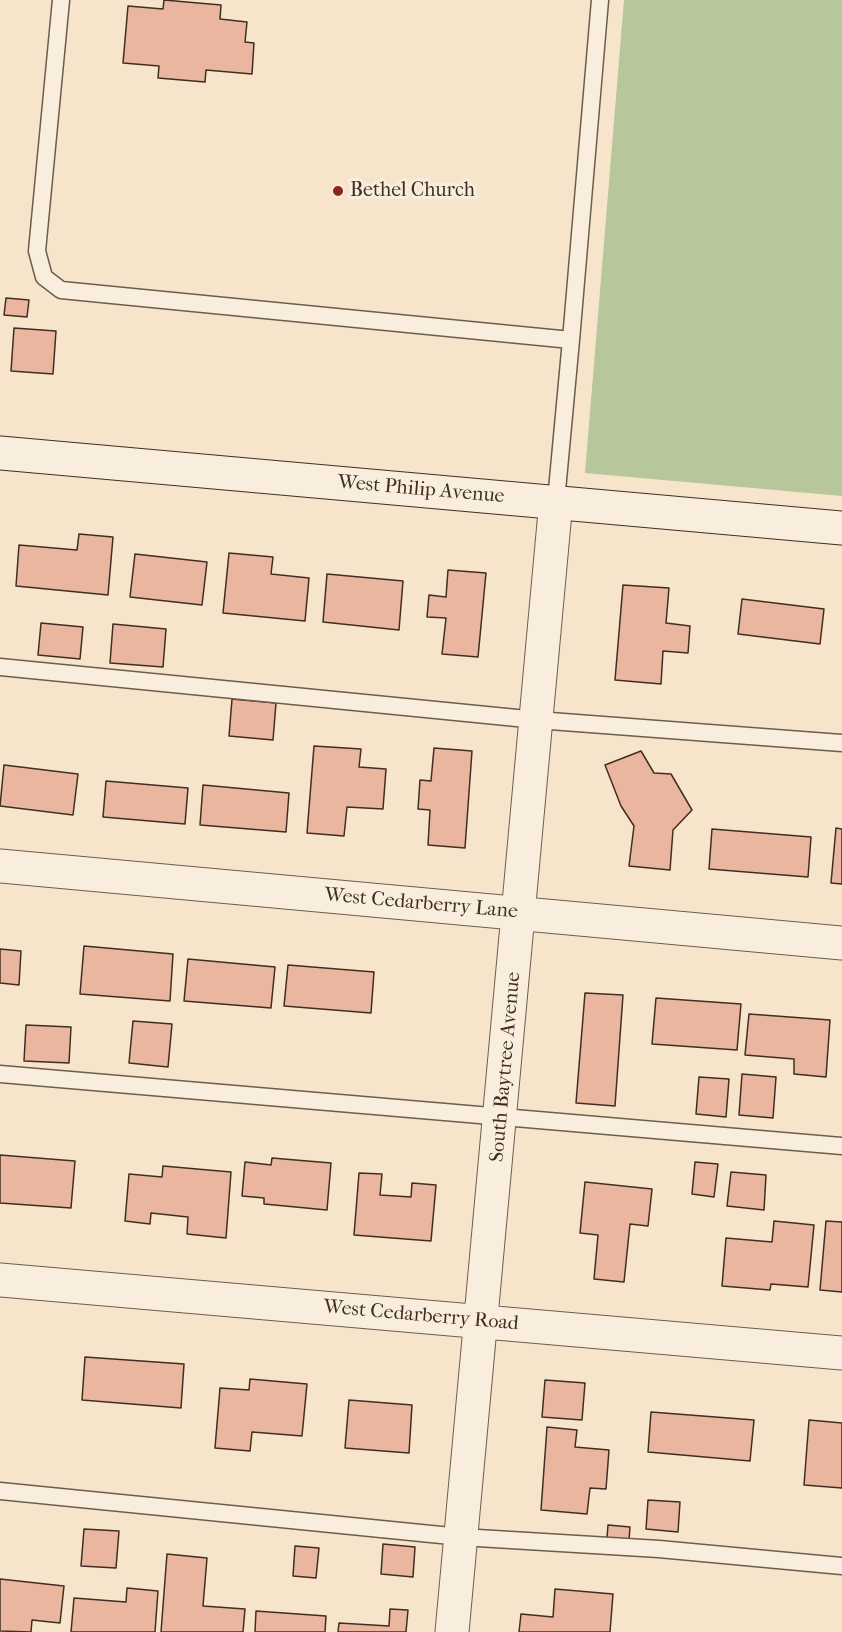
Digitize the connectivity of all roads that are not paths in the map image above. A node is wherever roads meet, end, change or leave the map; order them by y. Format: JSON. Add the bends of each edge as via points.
{"nodes":[{"id":1,"x":61,"y":0,"type":"edge"},
{"id":2,"x":600,"y":0,"type":"edge"},
{"id":3,"x":571,"y":340,"type":"junction"},
{"id":4,"x":0,"y":453,"type":"edge"},
{"id":5,"x":556,"y":501,"type":"junction"},
{"id":6,"x":842,"y":528,"type":"edge"},
{"id":7,"x":0,"y":667,"type":"edge"},
{"id":8,"x":537,"y":720,"type":"junction"},
{"id":9,"x":842,"y":743,"type":"edge"},
{"id":10,"x":0,"y":866,"type":"edge"},
{"id":11,"x":520,"y":913,"type":"junction"},
{"id":12,"x":842,"y":943,"type":"edge"},
{"id":13,"x":0,"y":1074,"type":"edge"},
{"id":14,"x":501,"y":1116,"type":"junction"},
{"id":15,"x":842,"y":1146,"type":"edge"},
{"id":16,"x":0,"y":1280,"type":"edge"},
{"id":17,"x":482,"y":1322,"type":"junction"},
{"id":18,"x":842,"y":1353,"type":"edge"},
{"id":19,"x":0,"y":1491,"type":"edge"},
{"id":20,"x":461,"y":1537,"type":"junction"},
{"id":21,"x":842,"y":1566,"type":"edge"},
{"id":22,"x":452,"y":1632,"type":"edge"}],
"edges":[{"from":1,"to":3,"type":"lane","via":[[37,251],[44,277],[62,290]]},
{"from":2,"to":3,"type":"lane"},
{"from":3,"to":5,"type":"lane"},
{"from":4,"to":5,"type":"street","name":"West Philip Avenue"},
{"from":5,"to":6,"type":"street","name":"West Philip Avenue"},
{"from":5,"to":8,"type":"street","name":"South Baytree Avenue"},
{"from":7,"to":8,"type":"lane"},
{"from":8,"to":9,"type":"lane"},
{"from":8,"to":11,"type":"street","name":"South Baytree Avenue"},
{"from":10,"to":11,"type":"street","name":"West Cedarberry Lane"},
{"from":11,"to":12,"type":"street","name":"West Cedarberry Lane"},
{"from":11,"to":14,"type":"street","name":"South Baytree Avenue"},
{"from":13,"to":14,"type":"lane"},
{"from":14,"to":15,"type":"lane"},
{"from":14,"to":17,"type":"street","name":"South Baytree Avenue"},
{"from":16,"to":17,"type":"street","name":"West Cedarberry Road"},
{"from":17,"to":18,"type":"street","name":"West Cedarberry Road"},
{"from":17,"to":20,"type":"street","name":"South Baytree Avenue"},
{"from":19,"to":20,"type":"lane"},
{"from":20,"to":21,"type":"lane","via":[[659,1549]]},
{"from":20,"to":22,"type":"street","name":"South Baytree Avenue"}]}
